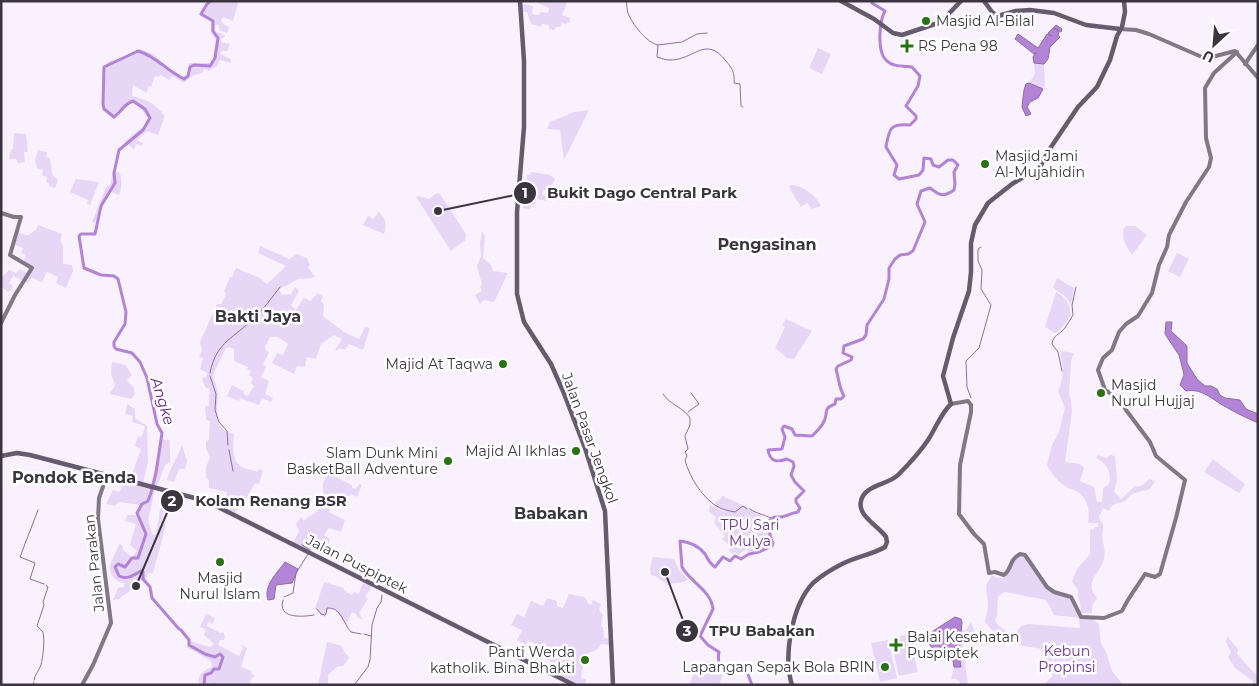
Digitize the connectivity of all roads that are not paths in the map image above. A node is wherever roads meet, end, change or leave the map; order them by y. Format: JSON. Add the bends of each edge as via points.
{"nodes":[{"id":1,"x":520,"y":1,"type":"edge"},
{"id":2,"x":841,"y":1,"type":"edge"},
{"id":3,"x":961,"y":1,"type":"edge"},
{"id":4,"x":984,"y":1,"type":"edge"},
{"id":5,"x":1124,"y":1,"type":"edge"},
{"id":6,"x":1120,"y":29,"type":"junction"},
{"id":7,"x":1258,"y":45,"type":"edge"},
{"id":8,"x":1237,"y":52,"type":"junction"},
{"id":9,"x":1245,"y":64,"type":"junction"},
{"id":10,"x":1258,"y":78,"type":"edge"},
{"id":11,"x":1,"y":213,"type":"edge"},
{"id":12,"x":1,"y":323,"type":"edge"},
{"id":13,"x":951,"y":404,"type":"junction"},
{"id":14,"x":1,"y":457,"type":"edge"},
{"id":15,"x":100,"y":474,"type":"junction"},
{"id":16,"x":107,"y":475,"type":"junction"},
{"id":17,"x":101,"y":493,"type":"junction"},
{"id":18,"x":82,"y":685,"type":"edge"},
{"id":19,"x":574,"y":685,"type":"edge"},
{"id":20,"x":613,"y":685,"type":"edge"},
{"id":21,"x":792,"y":685,"type":"edge"}],
"edges":[{"from":1,"to":20,"type":"main road","name":"Jalan Pasar Jengkol","via":[[524,61],[516,284],[527,328],[559,380],[605,511]]},
{"from":2,"to":3,"type":"main road","via":[[895,33],[907,34],[941,22]]},
{"from":4,"to":6,"type":"main road","via":[[998,16],[1030,10],[1054,13],[1086,25]]},
{"from":5,"to":6,"type":"main road"},
{"from":6,"to":8,"type":"street","via":[[1142,32],[1202,58]]},
{"from":6,"to":13,"type":"main road","via":[[1098,84],[1078,107],[1041,166],[990,202],[977,221],[971,243],[969,291],[943,376]]},
{"from":7,"to":9,"type":"street"},
{"from":8,"to":9,"type":"street"},
{"from":8,"to":13,"type":"street","via":[[1214,73],[1205,88],[1209,167],[1169,235],[1152,294],[1138,316],[1119,332],[1112,350],[1103,358],[1098,370],[1105,390],[1120,399],[1148,438],[1156,456],[1185,480],[1160,574],[1155,577],[1145,574],[1122,611],[1103,618],[1080,617],[1071,597],[1047,587],[1025,556],[1020,554],[1004,575],[989,573],[984,544],[959,514],[960,465],[971,405],[968,401]]},
{"from":9,"to":10,"type":"street"},
{"from":11,"to":12,"type":"street","via":[[19,219],[10,255],[32,269],[14,295]]},
{"from":13,"to":21,"type":"main road","via":[[928,441],[897,476],[865,492],[861,499],[864,515],[886,537],[884,547],[843,563],[806,592],[791,631],[788,661]]},
{"from":14,"to":15,"type":"main road","via":[[30,456]]},
{"from":14,"to":16,"type":"main road","via":[[30,454]]},
{"from":15,"to":16,"type":"main road"},
{"from":15,"to":17,"type":"street","name":"Jalan Parakan","via":[[106,477]]},
{"from":16,"to":17,"type":"street","name":"Jalan Parakan"},
{"from":16,"to":19,"type":"main road","name":"Jalan Puspiptek","via":[[199,498]]},
{"from":17,"to":18,"type":"street","name":"Jalan Parakan","via":[[98,519],[111,623]]}]}
